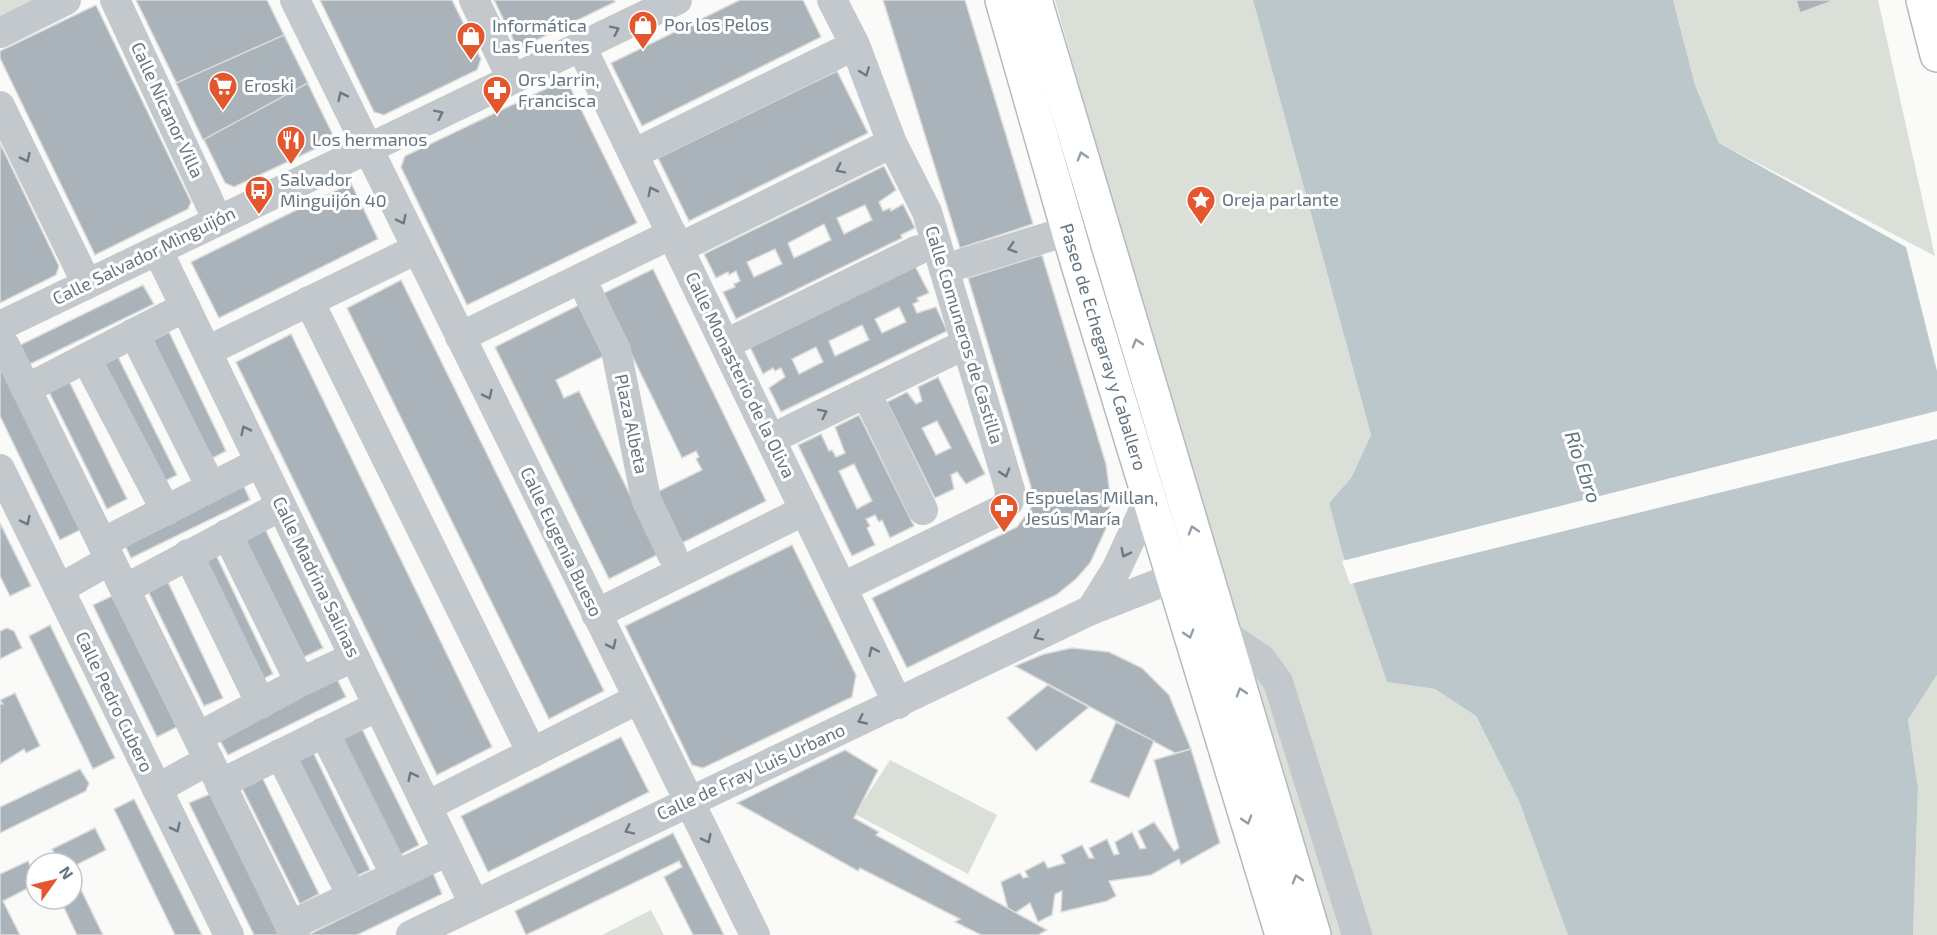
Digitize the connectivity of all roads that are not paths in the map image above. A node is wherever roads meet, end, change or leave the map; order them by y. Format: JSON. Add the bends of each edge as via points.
{"nodes":[{"id":1,"x":66,"y":0,"type":"edge"},
{"id":2,"x":115,"y":0,"type":"edge"},
{"id":3,"x":294,"y":0,"type":"edge"},
{"id":4,"x":474,"y":0,"type":"edge"},
{"id":5,"x":677,"y":0,"type":"edge"},
{"id":6,"x":832,"y":0,"type":"edge"},
{"id":7,"x":1002,"y":0,"type":"edge"},
{"id":8,"x":1035,"y":0,"type":"edge"},
{"id":9,"x":1923,"y":0,"type":"edge"},
{"id":10,"x":640,"y":8,"type":"edge"},
{"id":11,"x":0,"y":33,"type":"edge"},
{"id":12,"x":581,"y":46,"type":"junction"},
{"id":13,"x":839,"y":53,"type":"dead end"},
{"id":14,"x":1937,"y":55,"type":"edge"},
{"id":15,"x":512,"y":79,"type":"junction"},
{"id":16,"x":0,"y":106,"type":"edge"},
{"id":17,"x":892,"y":143,"type":"junction"},
{"id":18,"x":367,"y":149,"type":"junction"},
{"id":19,"x":633,"y":154,"type":"junction"},
{"id":20,"x":218,"y":221,"type":"junction"},
{"id":21,"x":1068,"y":231,"type":"junction"},
{"id":22,"x":675,"y":241,"type":"junction"},
{"id":23,"x":417,"y":249,"type":"junction"},
{"id":24,"x":158,"y":250,"type":"junction"},
{"id":25,"x":918,"y":250,"type":"dead end"},
{"id":26,"x":944,"y":269,"type":"junction"},
{"id":27,"x":87,"y":284,"type":"junction"},
{"id":28,"x":589,"y":295,"type":"dead end"},
{"id":29,"x":309,"y":302,"type":"junction"},
{"id":30,"x":185,"y":307,"type":"junction"},
{"id":31,"x":134,"y":333,"type":"junction"},
{"id":32,"x":2,"y":336,"type":"edge"},
{"id":33,"x":460,"y":337,"type":"junction"},
{"id":34,"x":740,"y":337,"type":"dead end"},
{"id":35,"x":966,"y":344,"type":"junction"},
{"id":36,"x":207,"y":351,"type":"junction"},
{"id":37,"x":86,"y":358,"type":"junction"},
{"id":38,"x":26,"y":389,"type":"junction"},
{"id":39,"x":872,"y":405,"type":"dead end"},
{"id":40,"x":771,"y":439,"type":"junction"},
{"id":41,"x":260,"y":462,"type":"junction"},
{"id":42,"x":0,"y":469,"type":"edge"},
{"id":43,"x":211,"y":487,"type":"junction"},
{"id":44,"x":1149,"y":499,"type":"junction"},
{"id":45,"x":281,"y":506,"type":"junction"},
{"id":46,"x":805,"y":510,"type":"junction"},
{"id":47,"x":923,"y":510,"type":"dead end"},
{"id":48,"x":166,"y":511,"type":"junction"},
{"id":49,"x":227,"y":534,"type":"junction"},
{"id":50,"x":106,"y":552,"type":"junction"},
{"id":51,"x":189,"y":554,"type":"junction"},
{"id":52,"x":672,"y":554,"type":"dead end"},
{"id":53,"x":1172,"y":578,"type":"junction"},
{"id":54,"x":1210,"y":586,"type":"junction"},
{"id":55,"x":843,"y":587,"type":"junction"},
{"id":56,"x":124,"y":589,"type":"junction"},
{"id":57,"x":59,"y":590,"type":"junction"},
{"id":58,"x":1091,"y":610,"type":"junction"},
{"id":59,"x":596,"y":614,"type":"junction"},
{"id":60,"x":1224,"y":634,"type":"junction"},
{"id":61,"x":354,"y":657,"type":"junction"},
{"id":62,"x":300,"y":682,"type":"junction"},
{"id":63,"x":638,"y":699,"type":"junction"},
{"id":64,"x":261,"y":704,"type":"junction"},
{"id":65,"x":898,"y":704,"type":"junction"},
{"id":66,"x":378,"y":706,"type":"junction"},
{"id":67,"x":324,"y":732,"type":"junction"},
{"id":68,"x":532,"y":753,"type":"junction"},
{"id":69,"x":280,"y":754,"type":"junction"},
{"id":70,"x":209,"y":760,"type":"junction"},
{"id":71,"x":157,"y":789,"type":"junction"},
{"id":72,"x":688,"y":801,"type":"junction"},
{"id":73,"x":427,"y":806,"type":"junction"},
{"id":74,"x":448,"y":851,"type":"junction"},
{"id":75,"x":396,"y":876,"type":"junction"},
{"id":76,"x":352,"y":896,"type":"junction"},
{"id":77,"x":474,"y":904,"type":"junction"},
{"id":78,"x":293,"y":930,"type":"edge"},
{"id":79,"x":229,"y":935,"type":"edge"},
{"id":80,"x":411,"y":935,"type":"edge"},
{"id":81,"x":754,"y":935,"type":"edge"},
{"id":82,"x":1282,"y":935,"type":"edge"},
{"id":83,"x":1314,"y":935,"type":"edge"},
{"id":84,"x":1358,"y":935,"type":"edge"}],
"edges":[{"from":1,"to":11,"type":"street"},
{"from":2,"to":20,"type":"street","name":"Calle Nicanor Villa"},
{"from":18,"to":3,"type":"street","name":"Calle Eugenia Bueso","one_way":true},
{"from":4,"to":15,"type":"street"},
{"from":5,"to":10,"type":"street","name":"Calle Salvador Minguijón"},
{"from":6,"to":17,"type":"street","name":"Calle Comuneros de Castilla","one_way":true,"via":[[855,45]]},
{"from":7,"to":21,"type":"main road","name":"Paseo de Echegaray y Caballero"},
{"from":54,"to":8,"type":"main road","name":"Paseo de Echegaray y Caballero","one_way":true},
{"from":9,"to":14,"type":"main road"},
{"from":12,"to":10,"type":"street","name":"Calle Salvador Minguijón","one_way":true},
{"from":12,"to":15,"type":"street","name":"Calle Salvador Minguijón"},
{"from":12,"to":19,"type":"street","name":"Calle Monasterio de la Oliva"},
{"from":13,"to":19,"type":"street"},
{"from":18,"to":15,"type":"street","name":"Calle Salvador Minguijón","one_way":true},
{"from":16,"to":27,"type":"street","one_way":true},
{"from":17,"to":22,"type":"street","one_way":true},
{"from":17,"to":26,"type":"street","name":"Calle Comuneros de Castilla","via":[[927,212]]},
{"from":18,"to":20,"type":"street","name":"Calle Salvador Minguijón"},
{"from":18,"to":23,"type":"street","name":"Calle Eugenia Bueso","one_way":true},
{"from":22,"to":19,"type":"street","name":"Calle Monasterio de la Oliva","one_way":true},
{"from":20,"to":24,"type":"street","name":"Calle Salvador Minguijón"},
{"from":21,"to":26,"type":"street","one_way":true},
{"from":21,"to":44,"type":"main road","name":"Paseo de Echegaray y Caballero"},
{"from":22,"to":33,"type":"street"},
{"from":22,"to":40,"type":"street","name":"Calle Monasterio de la Oliva"},
{"from":23,"to":29,"type":"street"},
{"from":23,"to":33,"type":"street","name":"Calle Eugenia Bueso"},
{"from":24,"to":27,"type":"street","name":"Calle Salvador Minguijón"},
{"from":24,"to":30,"type":"street","name":"Calle Madrina Salinas"},
{"from":25,"to":34,"type":"street"},
{"from":26,"to":35,"type":"street","name":"Calle Comuneros de Castilla"},
{"from":27,"to":32,"type":"street","name":"Calle Salvador Minguijón"},
{"from":28,"to":52,"type":"street","name":"Plaza Albeta","via":[[616,350],[646,499]]},
{"from":29,"to":36,"type":"street"},
{"from":29,"to":68,"type":"street"},
{"from":30,"to":31,"type":"street"},
{"from":30,"to":36,"type":"street","name":"Calle Madrina Salinas"},
{"from":31,"to":37,"type":"street"},
{"from":31,"to":43,"type":"street"},
{"from":32,"to":38,"type":"street"},
{"from":33,"to":59,"type":"street","name":"Calle Eugenia Bueso","one_way":true},
{"from":40,"to":35,"type":"street","one_way":true},
{"from":35,"to":55,"type":"street","name":"Calle Comuneros de Castilla","one_way":true,"via":[[1010,490],[1009,501],[1003,508]]},
{"from":41,"to":36,"type":"street","name":"Calle Madrina Salinas","one_way":true},
{"from":37,"to":38,"type":"street"},
{"from":37,"to":48,"type":"street"},
{"from":38,"to":50,"type":"street"},
{"from":39,"to":47,"type":"street"},
{"from":40,"to":46,"type":"street","name":"Calle Monasterio de la Oliva"},
{"from":41,"to":43,"type":"street"},
{"from":41,"to":45,"type":"street","name":"Calle Madrina Salinas"},
{"from":42,"to":57,"type":"street","name":"Calle Pedro Cubero","one_way":true},
{"from":43,"to":48,"type":"street"},
{"from":44,"to":53,"type":"main road","name":"Paseo de Echegaray y Caballero"},
{"from":44,"to":58,"type":"street","one_way":true,"via":[[1116,570]]},
{"from":45,"to":49,"type":"street"},
{"from":45,"to":61,"type":"street","name":"Calle Madrina Salinas"},
{"from":46,"to":55,"type":"street","name":"Calle Monasterio de la Oliva"},
{"from":46,"to":59,"type":"street"},
{"from":48,"to":50,"type":"street"},
{"from":49,"to":51,"type":"street"},
{"from":49,"to":62,"type":"street"},
{"from":50,"to":56,"type":"street"},
{"from":50,"to":57,"type":"street"},
{"from":51,"to":56,"type":"street"},
{"from":51,"to":64,"type":"street"},
{"from":53,"to":54,"type":"street","name":"Calle de Fray Luis Urbano","via":[[1193,577]]},
{"from":53,"to":58,"type":"street","name":"Calle de Fray Luis Urbano"},
{"from":53,"to":82,"type":"main road","name":"Paseo de Echegaray y Caballero","one_way":true},
{"from":54,"to":60,"type":"main road","name":"Paseo de Echegaray y Caballero"},
{"from":65,"to":55,"type":"street","name":"Calle Monasterio de la Oliva","one_way":true},
{"from":56,"to":70,"type":"street"},
{"from":57,"to":71,"type":"street","name":"Calle Pedro Cubero"},
{"from":58,"to":65,"type":"street","name":"Calle de Fray Luis Urbano","one_way":true},
{"from":59,"to":63,"type":"street","name":"Calle Eugenia Bueso","one_way":true},
{"from":83,"to":60,"type":"main road","name":"Paseo de Echegaray y Caballero","one_way":true},
{"from":60,"to":84,"type":"street","via":[[1262,660],[1278,682]]},
{"from":61,"to":62,"type":"street"},
{"from":61,"to":66,"type":"street","name":"Calle Madrina Salinas"},
{"from":62,"to":64,"type":"street"},
{"from":63,"to":68,"type":"street"},
{"from":63,"to":72,"type":"street","name":"Calle Eugenia Bueso"},
{"from":64,"to":70,"type":"street"},
{"from":65,"to":72,"type":"street","name":"Calle de Fray Luis Urbano","one_way":true},
{"from":66,"to":67,"type":"street"},
{"from":73,"to":66,"type":"street","name":"Calle Madrina Salinas","one_way":true},
{"from":67,"to":69,"type":"street"},
{"from":67,"to":75,"type":"street"},
{"from":68,"to":73,"type":"street"},
{"from":69,"to":70,"type":"street"},
{"from":69,"to":76,"type":"street"},
{"from":70,"to":71,"type":"street"},
{"from":70,"to":78,"type":"street"},
{"from":71,"to":79,"type":"street","name":"Calle Pedro Cubero","one_way":true},
{"from":72,"to":77,"type":"street","name":"Calle de Fray Luis Urbano","one_way":true},
{"from":72,"to":81,"type":"street","name":"Calle Eugenia Bueso","one_way":true},
{"from":73,"to":74,"type":"street","name":"Calle Madrina Salinas"},
{"from":74,"to":75,"type":"street"},
{"from":74,"to":77,"type":"street","name":"Calle Madrina Salinas"},
{"from":75,"to":76,"type":"street"},
{"from":76,"to":78,"type":"street"},
{"from":77,"to":80,"type":"street","name":"Calle de Fray Luis Urbano"}]}
